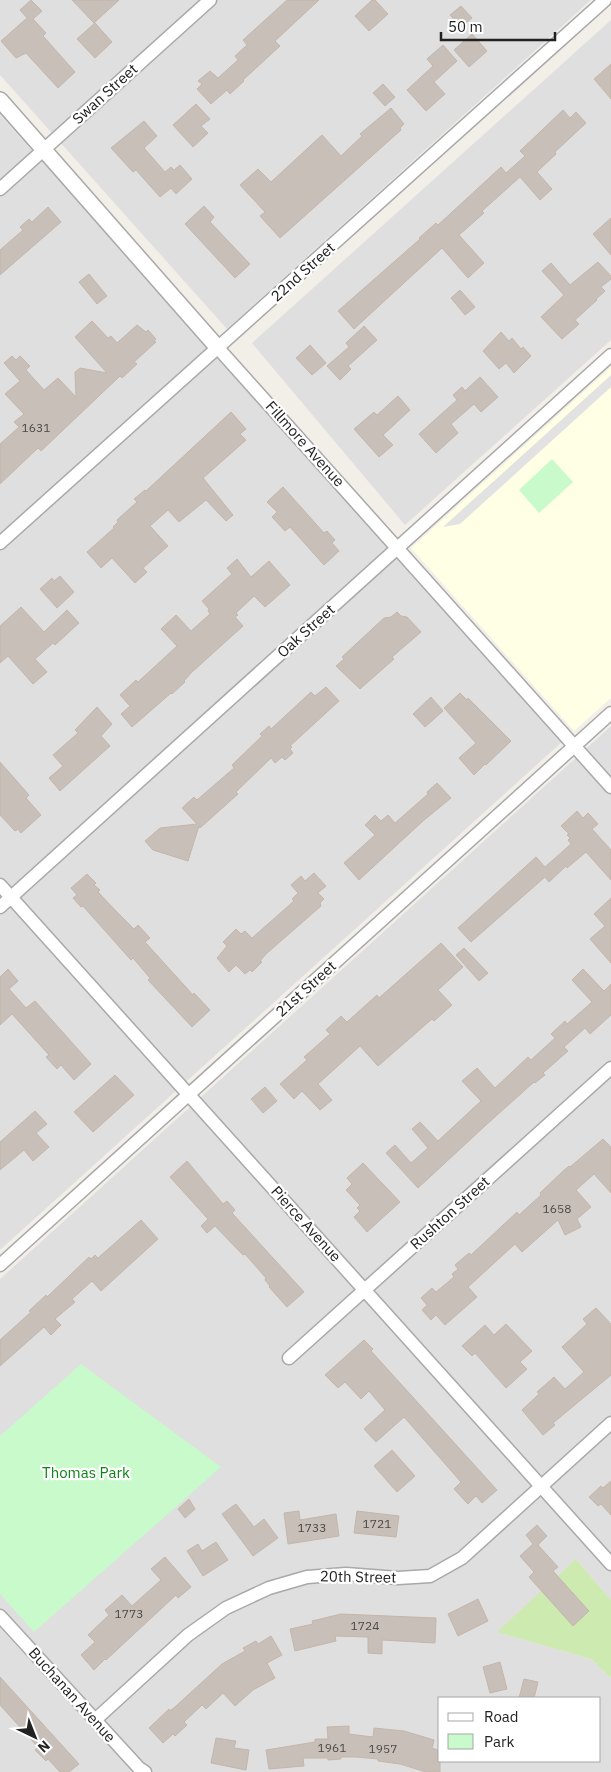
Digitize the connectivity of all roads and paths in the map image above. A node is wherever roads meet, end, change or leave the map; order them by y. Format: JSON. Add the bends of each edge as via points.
{"nodes":[{"id":1,"x":210,"y":0,"type":"edge"},
{"id":2,"x":605,"y":0,"type":"edge"},
{"id":3,"x":0,"y":100,"type":"edge"},
{"id":4,"x":44,"y":149,"type":"junction"},
{"id":5,"x":0,"y":189,"type":"edge"},
{"id":6,"x":218,"y":348,"type":"junction"},
{"id":7,"x":611,"y":356,"type":"edge"},
{"id":8,"x":0,"y":543,"type":"edge"},
{"id":9,"x":398,"y":548,"type":"junction"},
{"id":10,"x":611,"y":713,"type":"edge"},
{"id":11,"x":574,"y":746,"type":"junction"},
{"id":12,"x":611,"y":788,"type":"edge"},
{"id":13,"x":0,"y":885,"type":"edge"},
{"id":14,"x":11,"y":897,"type":"junction"},
{"id":15,"x":0,"y":907,"type":"edge"},
{"id":16,"x":611,"y":1068,"type":"edge"},
{"id":17,"x":188,"y":1094,"type":"junction"},
{"id":18,"x":0,"y":1265,"type":"edge"},
{"id":19,"x":364,"y":1290,"type":"junction"},
{"id":20,"x":289,"y":1358,"type":"dead end"},
{"id":21,"x":611,"y":1423,"type":"edge"},
{"id":22,"x":541,"y":1486,"type":"junction"},
{"id":23,"x":611,"y":1564,"type":"edge"},
{"id":24,"x":0,"y":1616,"type":"edge"},
{"id":25,"x":95,"y":1720,"type":"junction"},
{"id":26,"x":145,"y":1772,"type":"edge"}],
"edges":[{"from":1,"to":4,"type":"street","name":"Swan Street"},
{"from":2,"to":6,"type":"street","name":"22nd Street"},
{"from":3,"to":4,"type":"street","name":"Fillmore Avenue"},
{"from":4,"to":5,"type":"street","name":"Swan Street"},
{"from":4,"to":6,"type":"street","name":"Fillmore Avenue"},
{"from":6,"to":8,"type":"street","name":"22nd Street"},
{"from":6,"to":9,"type":"street","name":"Fillmore Avenue"},
{"from":7,"to":9,"type":"street","name":"Oak Street"},
{"from":9,"to":11,"type":"street","name":"Fillmore Avenue"},
{"from":9,"to":14,"type":"street","name":"Oak Street"},
{"from":10,"to":11,"type":"street","name":"21st Street"},
{"from":11,"to":12,"type":"street","name":"Fillmore Avenue"},
{"from":11,"to":17,"type":"street","name":"21st Street"},
{"from":13,"to":14,"type":"street","name":"Pierce Avenue"},
{"from":14,"to":15,"type":"street","name":"Oak Street"},
{"from":14,"to":17,"type":"street","name":"Pierce Avenue"},
{"from":16,"to":19,"type":"street","name":"Rushton Street"},
{"from":17,"to":18,"type":"street","name":"21st Street"},
{"from":17,"to":19,"type":"street","name":"Pierce Avenue"},
{"from":19,"to":20,"type":"street","name":"Rushton Street"},
{"from":19,"to":22,"type":"street","name":"Pierce Avenue"},
{"from":21,"to":22,"type":"street","name":"20th Street"},
{"from":22,"to":23,"type":"street","name":"Pierce Avenue"},
{"from":22,"to":25,"type":"street","name":"20th Street","via":[[462,1558],[430,1576],[398,1578],[346,1574],[307,1577],[270,1588],[226,1608],[188,1635]]},
{"from":24,"to":25,"type":"street","name":"Buchanan Avenue"},
{"from":25,"to":26,"type":"street","name":"Buchanan Avenue"}]}
